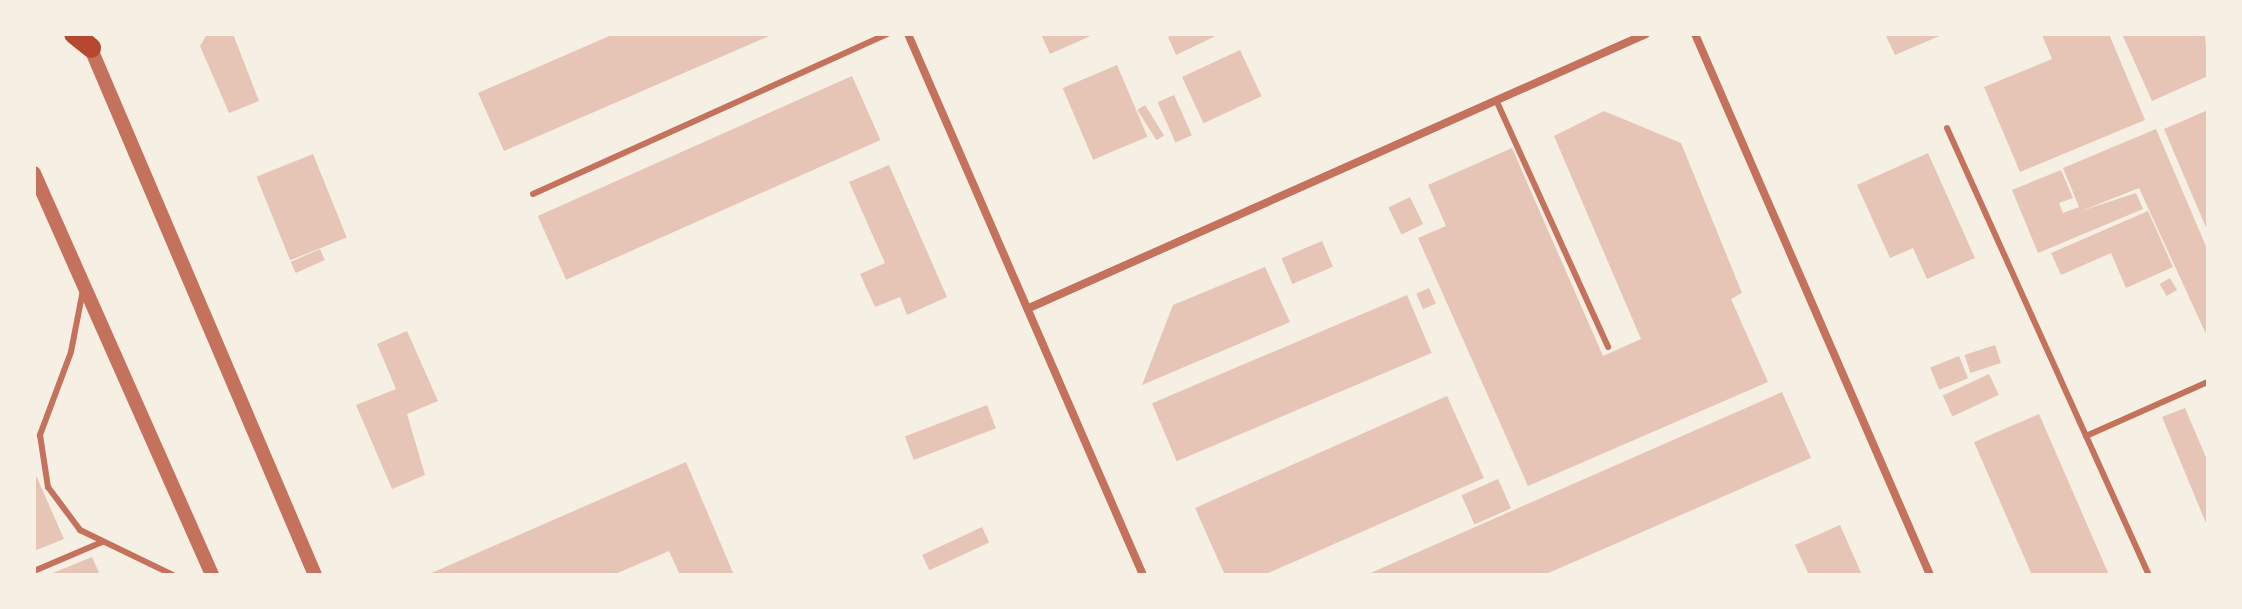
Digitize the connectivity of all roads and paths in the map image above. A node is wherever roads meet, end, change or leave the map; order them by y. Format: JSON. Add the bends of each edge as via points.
{"nodes":[{"id":1,"x":74,"y":34,"type":"edge"},
{"id":2,"x":887,"y":34,"type":"edge"},
{"id":3,"x":908,"y":34,"type":"edge"},
{"id":4,"x":1646,"y":34,"type":"edge"},
{"id":5,"x":1695,"y":34,"type":"edge"},
{"id":6,"x":88,"y":41,"type":"edge"},
{"id":7,"x":1497,"y":102,"type":"junction"},
{"id":8,"x":1947,"y":128,"type":"dead end"},
{"id":9,"x":34,"y":173,"type":"edge"},
{"id":10,"x":533,"y":194,"type":"dead end"},
{"id":11,"x":84,"y":282,"type":"junction"},
{"id":12,"x":1029,"y":308,"type":"junction"},
{"id":13,"x":1608,"y":347,"type":"dead end"},
{"id":14,"x":2208,"y":382,"type":"edge"},
{"id":15,"x":43,"y":425,"type":"junction"},
{"id":16,"x":34,"y":428,"type":"edge"},
{"id":17,"x":2086,"y":436,"type":"junction"},
{"id":18,"x":102,"y":542,"type":"junction"},
{"id":19,"x":34,"y":571,"type":"edge"},
{"id":20,"x":1142,"y":573,"type":"edge"},
{"id":21,"x":173,"y":575,"type":"edge"},
{"id":22,"x":212,"y":575,"type":"edge"},
{"id":23,"x":315,"y":575,"type":"edge"},
{"id":24,"x":1131,"y":575,"type":"edge"},
{"id":25,"x":1930,"y":575,"type":"edge"},
{"id":26,"x":2149,"y":575,"type":"edge"}],
"edges":[{"from":1,"to":6,"type":"main road"},
{"from":2,"to":10,"type":"lane"},
{"from":3,"to":12,"type":"street"},
{"from":4,"to":7,"type":"street"},
{"from":5,"to":25,"type":"street"},
{"from":6,"to":23,"type":"street"},
{"from":7,"to":12,"type":"street"},
{"from":7,"to":13,"type":"lane"},
{"from":8,"to":17,"type":"lane"},
{"from":9,"to":11,"type":"street"},
{"from":11,"to":15,"type":"lane","via":[[71,352]]},
{"from":11,"to":22,"type":"street"},
{"from":12,"to":20,"type":"street"},
{"from":14,"to":17,"type":"lane"},
{"from":15,"to":16,"type":"lane"},
{"from":15,"to":18,"type":"lane","via":[[48,487],[67,517]]},
{"from":17,"to":26,"type":"lane"},
{"from":18,"to":19,"type":"lane"},
{"from":18,"to":21,"type":"lane"},
{"from":20,"to":24,"type":"street"}]}
